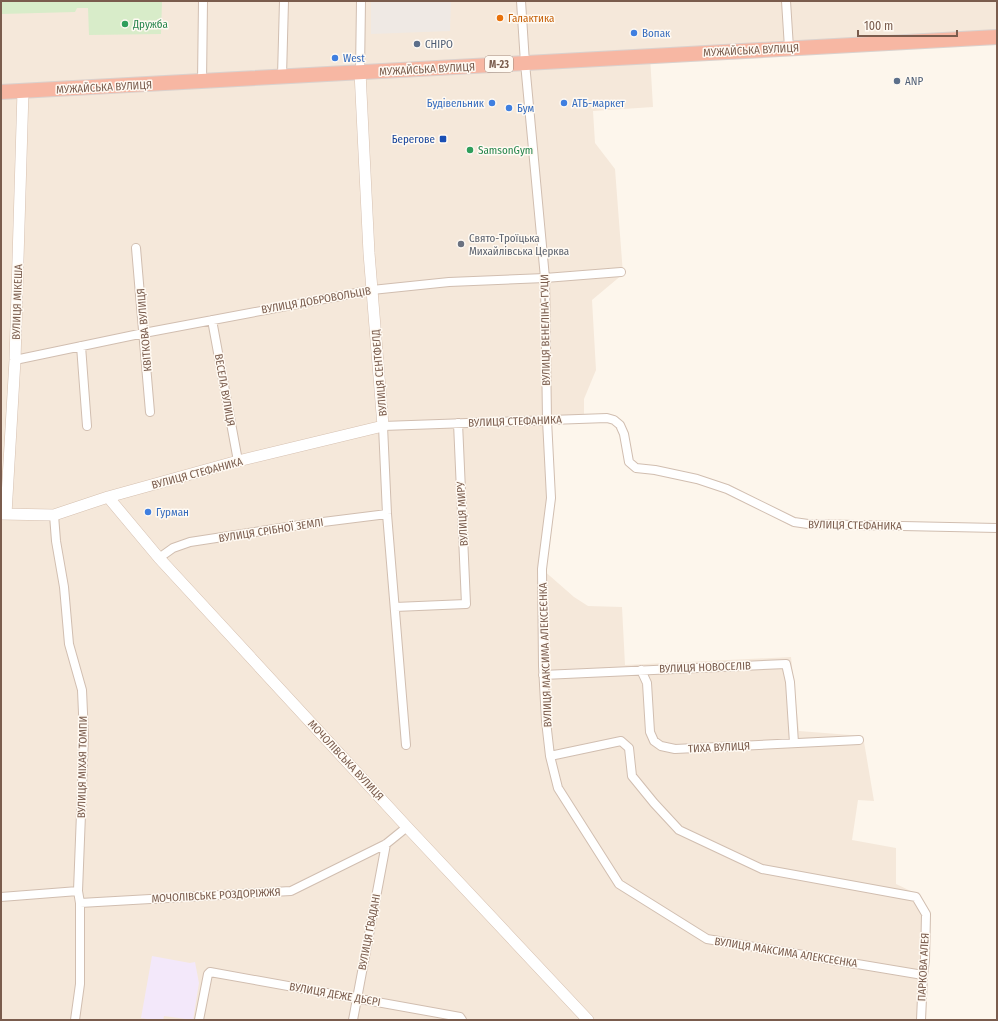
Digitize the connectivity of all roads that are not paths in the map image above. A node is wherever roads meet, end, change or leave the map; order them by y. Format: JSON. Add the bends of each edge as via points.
{"nodes":[{"id":1,"x":203,"y":1,"type":"edge"},
{"id":2,"x":284,"y":1,"type":"edge"},
{"id":3,"x":361,"y":1,"type":"edge"},
{"id":4,"x":521,"y":1,"type":"edge"},
{"id":5,"x":786,"y":1,"type":"edge"},
{"id":6,"x":997,"y":38,"type":"edge"},
{"id":7,"x":789,"y":48,"type":"junction"},
{"id":8,"x":525,"y":63,"type":"junction"},
{"id":9,"x":360,"y":72,"type":"junction"},
{"id":10,"x":282,"y":76,"type":"junction"},
{"id":11,"x":202,"y":82,"type":"junction"},
{"id":12,"x":23,"y":91,"type":"junction"},
{"id":13,"x":1,"y":92,"type":"edge"},
{"id":14,"x":136,"y":248,"type":"dead end"},
{"id":15,"x":621,"y":272,"type":"dead end"},
{"id":16,"x":545,"y":278,"type":"junction"},
{"id":17,"x":372,"y":290,"type":"junction"},
{"id":18,"x":212,"y":320,"type":"junction"},
{"id":19,"x":144,"y":333,"type":"junction"},
{"id":20,"x":81,"y":346,"type":"junction"},
{"id":21,"x":15,"y":360,"type":"junction"},
{"id":22,"x":150,"y":412,"type":"dead end"},
{"id":23,"x":547,"y":420,"type":"junction"},
{"id":24,"x":458,"y":423,"type":"junction"},
{"id":25,"x":86,"y":426,"type":"dead end"},
{"id":26,"x":383,"y":426,"type":"junction"},
{"id":27,"x":238,"y":461,"type":"junction"},
{"id":28,"x":108,"y":497,"type":"junction"},
{"id":29,"x":4,"y":514,"type":"edge"},
{"id":30,"x":387,"y":514,"type":"junction"},
{"id":31,"x":54,"y":516,"type":"junction"},
{"id":32,"x":997,"y":528,"type":"edge"},
{"id":33,"x":159,"y":558,"type":"junction"},
{"id":34,"x":395,"y":607,"type":"junction"},
{"id":35,"x":641,"y":670,"type":"junction"},
{"id":36,"x":544,"y":674,"type":"junction"},
{"id":37,"x":858,"y":740,"type":"dead end"},
{"id":38,"x":794,"y":743,"type":"junction"},
{"id":39,"x":406,"y":745,"type":"dead end"},
{"id":40,"x":550,"y":756,"type":"junction"},
{"id":41,"x":407,"y":827,"type":"junction"},
{"id":42,"x":386,"y":844,"type":"junction"},
{"id":43,"x":78,"y":891,"type":"junction"},
{"id":44,"x":1,"y":897,"type":"edge"},
{"id":45,"x":80,"y":903,"type":"junction"},
{"id":46,"x":923,"y":975,"type":"junction"},
{"id":47,"x":357,"y":998,"type":"junction"},
{"id":48,"x":75,"y":1020,"type":"edge"},
{"id":49,"x":199,"y":1020,"type":"edge"},
{"id":50,"x":352,"y":1020,"type":"edge"},
{"id":51,"x":462,"y":1020,"type":"edge"},
{"id":52,"x":588,"y":1020,"type":"edge"},
{"id":53,"x":920,"y":1020,"type":"edge"}],
"edges":[{"from":1,"to":11,"type":"street"},
{"from":2,"to":10,"type":"street"},
{"from":3,"to":9,"type":"street","name":"ВУЛИЦЯ СЕНТФЕЛД"},
{"from":4,"to":8,"type":"street","name":"ВУЛИЦЯ ВЕНЕЛІНА-ГУЦИ"},
{"from":5,"to":7,"type":"street"},
{"from":6,"to":7,"type":"highway","name":"МУЖАЙСЬКА ВУЛИЦЯ","number":"М-23"},
{"from":7,"to":8,"type":"highway","name":"МУЖАЙСЬКА ВУЛИЦЯ","number":"М-23"},
{"from":8,"to":9,"type":"highway","name":"МУЖАЙСЬКА ВУЛИЦЯ","number":"М-23"},
{"from":8,"to":16,"type":"street","name":"ВУЛИЦЯ ВЕНЕЛІНА-ГУЦИ"},
{"from":9,"to":10,"type":"highway","name":"МУЖАЙСЬКА ВУЛИЦЯ","number":"М-23"},
{"from":9,"to":17,"type":"main road","name":"ВУЛИЦЯ СЕНТФЕЛД"},
{"from":10,"to":11,"type":"highway","name":"МУЖАЙСЬКА ВУЛИЦЯ","number":"М-23"},
{"from":11,"to":12,"type":"highway","name":"МУЖАЙСЬКА ВУЛИЦЯ","number":"М-23"},
{"from":12,"to":13,"type":"highway","name":"МУЖАЙСЬКА ВУЛИЦЯ","number":"М-23"},
{"from":12,"to":21,"type":"main road","name":"ВУЛИЦЯ МІКЕША"},
{"from":14,"to":19,"type":"street","name":"КВІТКОВА ВУЛИЦЯ"},
{"from":15,"to":16,"type":"street","name":"ВУЛИЦЯ ДОБРОВОЛЬЦІВ"},
{"from":16,"to":17,"type":"street","name":"ВУЛИЦЯ ДОБРОВОЛЬЦІВ","via":[[450,282]]},
{"from":16,"to":23,"type":"street","name":"ВУЛИЦЯ ВЕНЕЛІНА-ГУЦИ"},
{"from":17,"to":18,"type":"street","name":"ВУЛИЦЯ ДОБРОВОЛЬЦІВ"},
{"from":17,"to":26,"type":"main road","name":"ВУЛИЦЯ СЕНТФЕЛД"},
{"from":18,"to":19,"type":"street","name":"ВУЛИЦЯ ДОБРОВОЛЬЦІВ"},
{"from":18,"to":27,"type":"street","name":"ВЕСЕЛА ВУЛИЦЯ"},
{"from":19,"to":20,"type":"street","name":"ВУЛИЦЯ ДОБРОВОЛЬЦІВ"},
{"from":19,"to":22,"type":"street","name":"КВІТКОВА ВУЛИЦЯ"},
{"from":20,"to":21,"type":"street","name":"ВУЛИЦЯ ДОБРОВОЛЬЦІВ"},
{"from":20,"to":25,"type":"street"},
{"from":21,"to":29,"type":"main road","name":"ВУЛИЦЯ МІКЕША"},
{"from":23,"to":24,"type":"street","name":"ВУЛИЦЯ СТЕФАНИКА"},
{"from":23,"to":32,"type":"street","name":"ВУЛИЦЯ СТЕФАНИКА","via":[[614,420],[624,434],[629,462],[636,468],[697,479],[794,522]]},
{"from":23,"to":36,"type":"street","name":"ВУЛИЦЯ МАКСИМА АЛЕКСЕЄНКА","via":[[551,498],[542,569]]},
{"from":24,"to":26,"type":"street","name":"ВУЛИЦЯ СТЕФАНИКА"},
{"from":24,"to":34,"type":"street","name":"ВУЛИЦЯ МИРУ","via":[[466,604]]},
{"from":26,"to":27,"type":"main road","name":"ВУЛИЦЯ СТЕФАНИКА"},
{"from":26,"to":30,"type":"street","name":"ВУЛИЦЯ СЕНТФЕЛД"},
{"from":27,"to":28,"type":"main road","name":"ВУЛИЦЯ СТЕФАНИКА"},
{"from":28,"to":31,"type":"main road","name":"ВУЛИЦЯ СТЕФАНИКА"},
{"from":28,"to":33,"type":"main road","name":"МОЧОЛІВСЬКА ВУЛИЦЯ"},
{"from":29,"to":31,"type":"main road","name":"ВУЛИЦЯ СТЕФАНИКА"},
{"from":30,"to":33,"type":"street","name":"ВУЛИЦЯ СРІБНОЇ ЗЕМЛІ","via":[[190,542],[173,548]]},
{"from":30,"to":34,"type":"street","name":"ВУЛИЦЯ СЕНТФЕЛД"},
{"from":31,"to":43,"type":"street","name":"ВУЛИЦЯ МІХАЯ ТОМПИ","via":[[69,644],[82,690],[84,736]]},
{"from":33,"to":41,"type":"main road","name":"МОЧОЛІВСЬКА ВУЛИЦЯ"},
{"from":34,"to":39,"type":"street","name":"ВУЛИЦЯ СЕНТФЕЛД"},
{"from":35,"to":36,"type":"street","name":"ВУЛИЦЯ НОВОСЕЛІВ"},
{"from":35,"to":38,"type":"street","name":"ТИХА ВУЛИЦЯ","via":[[647,683],[650,732],[660,746],[675,749]]},
{"from":35,"to":38,"type":"street","name":"ВУЛИЦЯ НОВОСЕЛІВ","via":[[786,664],[790,682]]},
{"from":36,"to":40,"type":"street","name":"ВУЛИЦЯ МАКСИМА АЛЕКСЕЄНКА"},
{"from":37,"to":38,"type":"street","name":"ТИХА ВУЛИЦЯ"},
{"from":40,"to":46,"type":"street","name":"ВУЛИЦЯ МАКСИМА АЛЕКСЕЄНКА","via":[[558,788],[619,884],[707,939]]},
{"from":40,"to":46,"type":"street","name":"ПАРКОВА АЛЕЯ","via":[[621,741],[629,748],[632,776],[679,830],[762,869],[916,897],[926,914]]},
{"from":41,"to":42,"type":"street","name":"МОЧОЛІВСЬКЕ РОЗДОРІЖЖЯ"},
{"from":41,"to":52,"type":"main road","name":"МОЧОЛІВСЬКА ВУЛИЦЯ"},
{"from":42,"to":45,"type":"street","name":"МОЧОЛІВСЬКЕ РОЗДОРІЖЖЯ","via":[[291,891]]},
{"from":42,"to":47,"type":"street","name":"ВУЛИЦЯ ҐВАДАНІ"},
{"from":43,"to":44,"type":"street"},
{"from":43,"to":45,"type":"street","name":"ВУЛИЦЯ МІХАЯ ТОМПИ"},
{"from":45,"to":48,"type":"street","name":"ВУЛИЦЯ МІХАЯ ТОМПИ","via":[[80,984]]},
{"from":46,"to":53,"type":"street","name":"ПАРКОВА АЛЕЯ"},
{"from":47,"to":49,"type":"street","name":"ВУЛИЦЯ ДЕЖЕ ДЬЄРІ","via":[[210,972]]},
{"from":47,"to":50,"type":"street","name":"ВУЛИЦЯ ҐВАДАНІ"},
{"from":47,"to":51,"type":"street","name":"ВУЛИЦЯ ДЕЖЕ ДЬЄРІ","via":[[460,1017]]}]}
